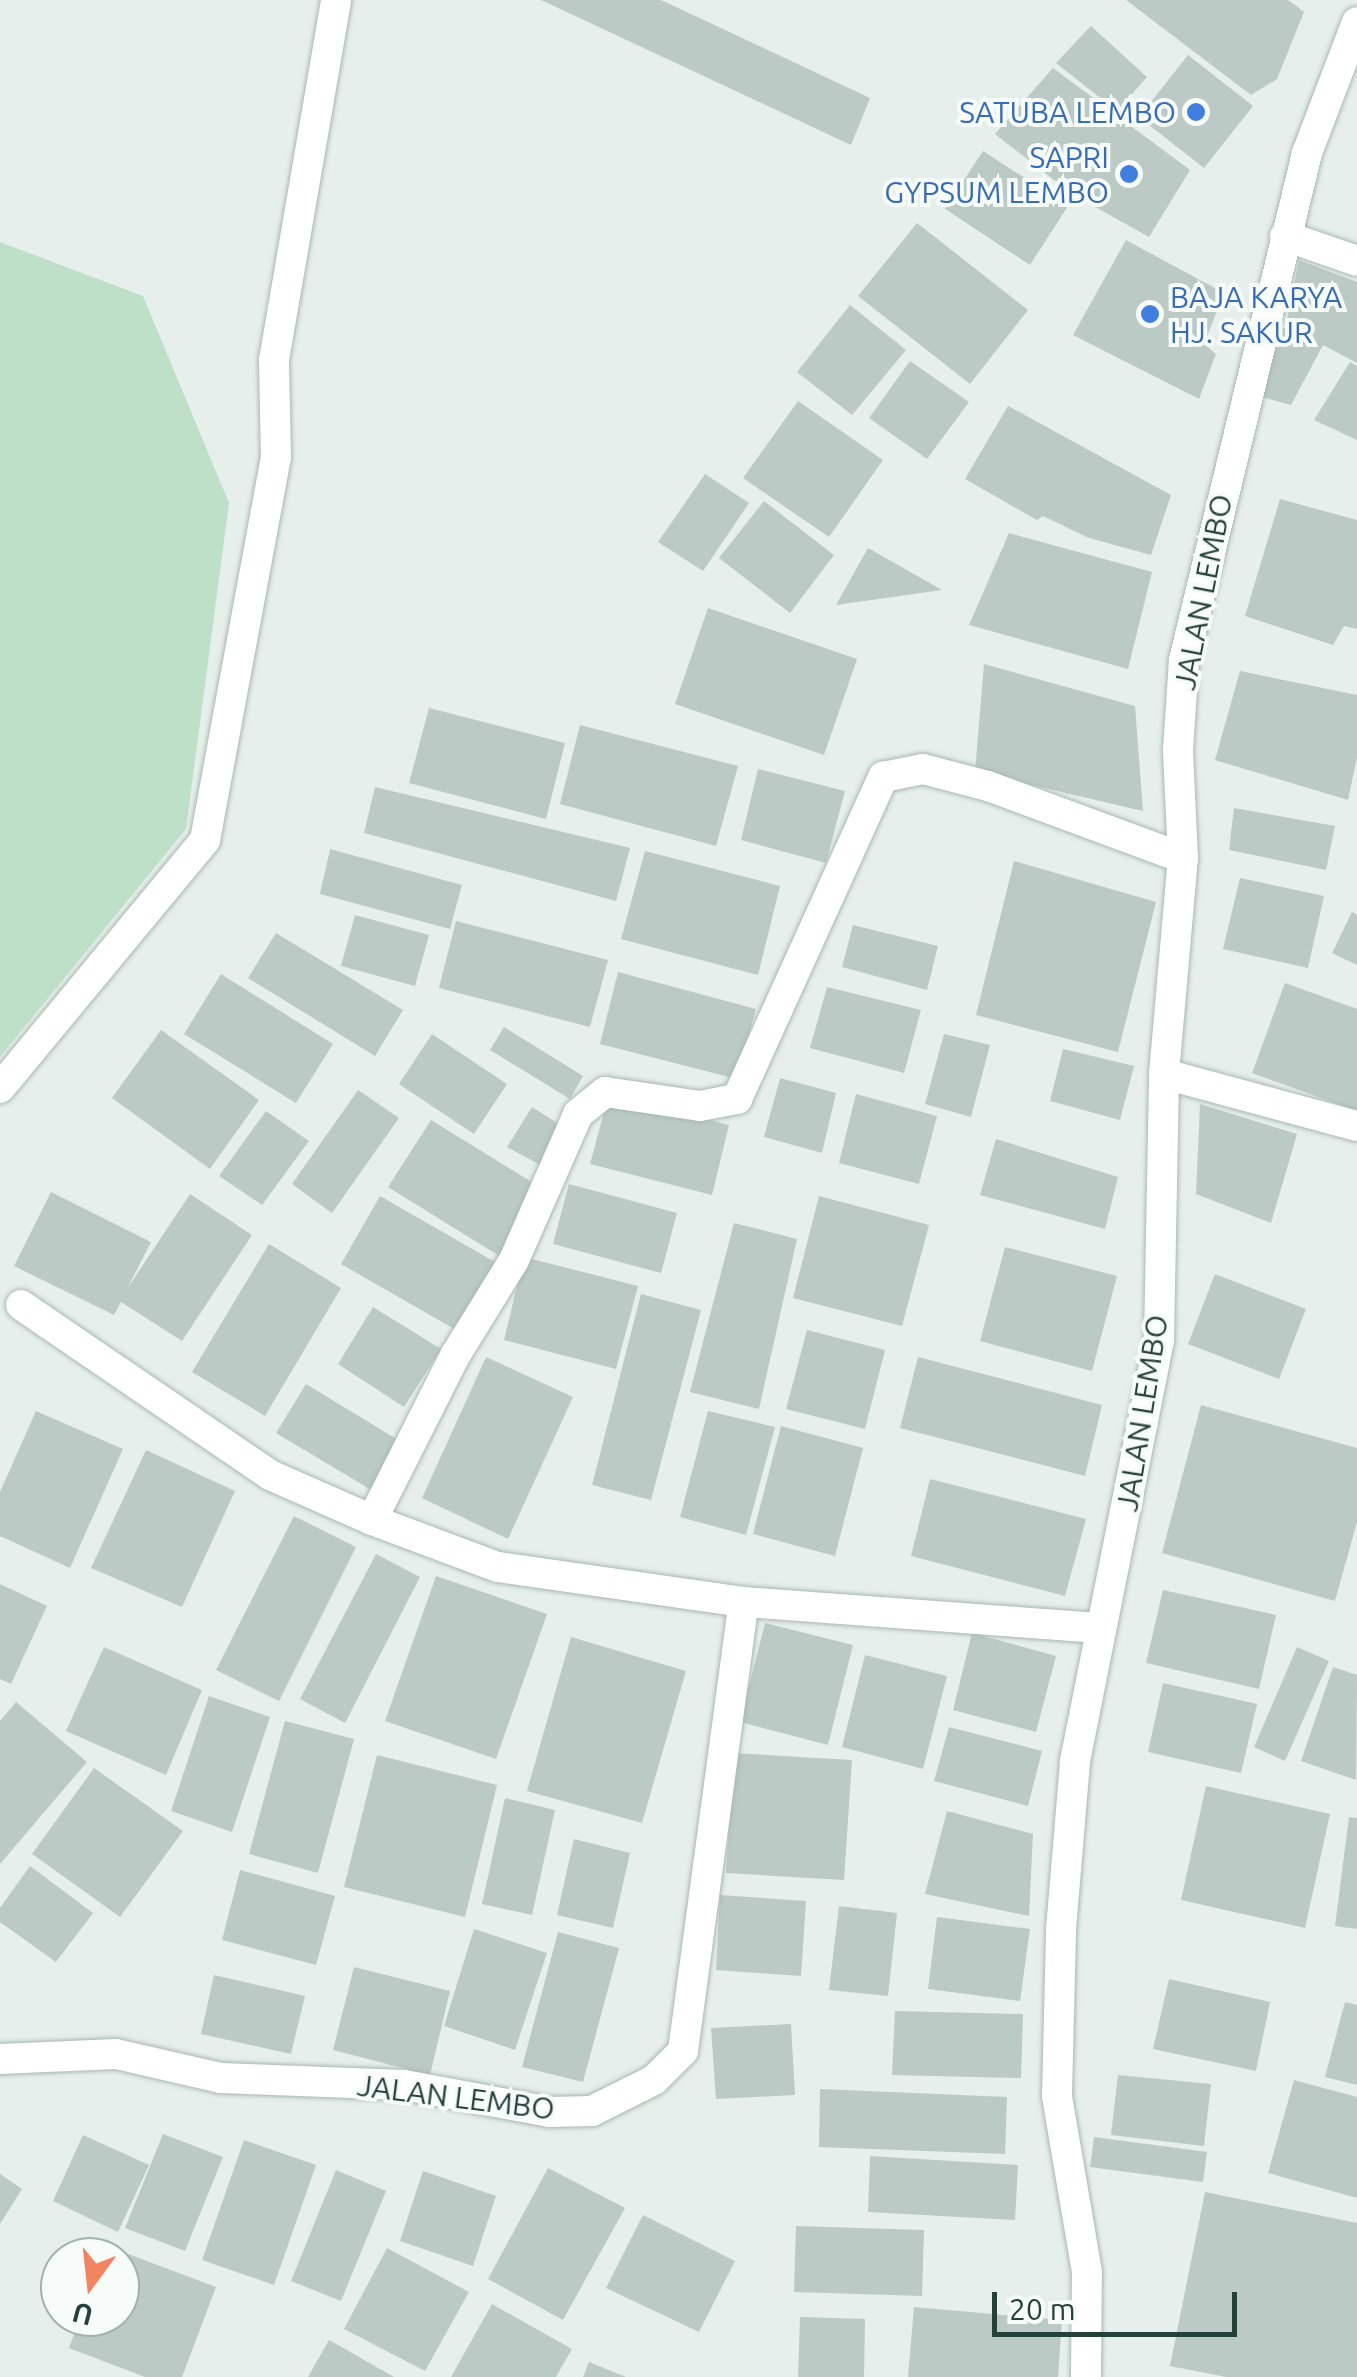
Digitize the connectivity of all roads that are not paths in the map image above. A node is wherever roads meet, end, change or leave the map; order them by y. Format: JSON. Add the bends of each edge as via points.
{"nodes":[{"id":1,"x":336,"y":0,"type":"edge"},
{"id":2,"x":1357,"y":22,"type":"edge"},
{"id":3,"x":1285,"y":236,"type":"junction"},
{"id":4,"x":1357,"y":261,"type":"edge"},
{"id":5,"x":1183,"y":858,"type":"junction"},
{"id":6,"x":1164,"y":1074,"type":"junction"},
{"id":7,"x":0,"y":1088,"type":"edge"},
{"id":8,"x":1357,"y":1126,"type":"edge"},
{"id":9,"x":21,"y":1305,"type":"dead end"},
{"id":10,"x":372,"y":1520,"type":"junction"},
{"id":11,"x":744,"y":1602,"type":"junction"},
{"id":12,"x":1100,"y":1628,"type":"junction"},
{"id":13,"x":0,"y":2059,"type":"edge"},
{"id":14,"x":1086,"y":2377,"type":"edge"}],
"edges":[{"from":1,"to":7,"type":"street","via":[[274,360],[276,458],[205,840]]},
{"from":2,"to":3,"type":"street","name":"JALAN LEMBO","via":[[1307,153]]},
{"from":3,"to":4,"type":"street"},
{"from":3,"to":5,"type":"street","name":"JALAN LEMBO","via":[[1184,660],[1178,750]]},
{"from":5,"to":6,"type":"street","name":"JALAN LEMBO"},
{"from":5,"to":10,"type":"street","via":[[923,769],[883,777],[738,1099],[700,1106],[605,1092],[578,1114],[514,1260],[456,1354]]},
{"from":6,"to":8,"type":"street"},
{"from":6,"to":12,"type":"street","name":"JALAN LEMBO","via":[[1160,1340]]},
{"from":9,"to":10,"type":"street","via":[[270,1475]]},
{"from":10,"to":11,"type":"street","via":[[498,1567]]},
{"from":11,"to":12,"type":"street"},
{"from":11,"to":13,"type":"street","name":"JALAN LEMBO","via":[[683,2051],[654,2080],[592,2111],[549,2112],[404,2085],[221,2078],[116,2054]]},
{"from":12,"to":14,"type":"street","name":"JALAN LEMBO","via":[[1075,1761],[1057,2096],[1088,2272]]}]}
